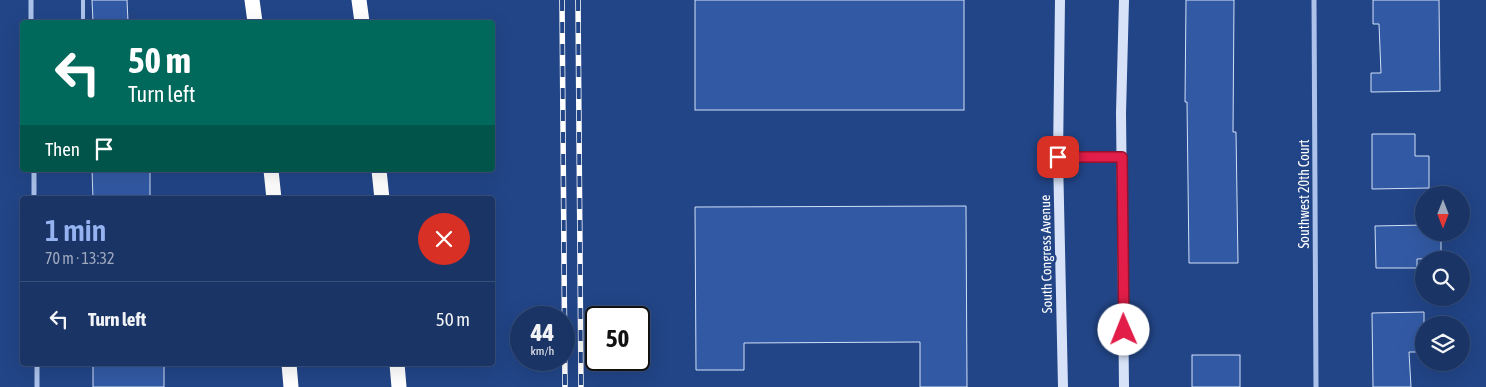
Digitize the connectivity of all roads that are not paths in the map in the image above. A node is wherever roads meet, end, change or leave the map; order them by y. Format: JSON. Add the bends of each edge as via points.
{"nodes":[{"id":1,"x":31,"y":0,"type":"edge"},
{"id":2,"x":83,"y":0,"type":"edge"},
{"id":3,"x":252,"y":0,"type":"edge"},
{"id":4,"x":359,"y":0,"type":"edge"},
{"id":5,"x":1060,"y":0,"type":"edge"},
{"id":6,"x":1124,"y":0,"type":"edge"},
{"id":7,"x":1314,"y":0,"type":"edge"},
{"id":8,"x":31,"y":20,"type":"edge"},
{"id":9,"x":83,"y":20,"type":"edge"},
{"id":10,"x":255,"y":20,"type":"edge"},
{"id":11,"x":362,"y":20,"type":"edge"},
{"id":12,"x":1058,"y":157,"type":"junction"},
{"id":13,"x":1122,"y":157,"type":"junction"},
{"id":14,"x":34,"y":172,"type":"edge"},
{"id":15,"x":271,"y":172,"type":"edge"},
{"id":16,"x":379,"y":172,"type":"edge"},
{"id":17,"x":34,"y":196,"type":"edge"},
{"id":18,"x":274,"y":196,"type":"edge"},
{"id":19,"x":382,"y":196,"type":"edge"},
{"id":20,"x":36,"y":366,"type":"edge"},
{"id":21,"x":289,"y":366,"type":"edge"},
{"id":22,"x":397,"y":366,"type":"edge"},
{"id":23,"x":37,"y":387,"type":"edge"},
{"id":24,"x":291,"y":387,"type":"edge"},
{"id":25,"x":399,"y":387,"type":"edge"},
{"id":26,"x":1063,"y":387,"type":"edge"},
{"id":27,"x":1124,"y":387,"type":"edge"},
{"id":28,"x":1316,"y":387,"type":"edge"}],
"edges":[{"from":1,"to":8,"type":"street"},
{"from":2,"to":9,"type":"lane"},
{"from":3,"to":10,"type":"highway"},
{"from":4,"to":11,"type":"highway"},
{"from":5,"to":12,"type":"main road","name":"South Congress Avenue"},
{"from":6,"to":13,"type":"main road"},
{"from":7,"to":28,"type":"street","name":"Southwest 20th Court"},
{"from":12,"to":13,"type":"street"},
{"from":12,"to":26,"type":"main road","name":"South Congress Avenue"},
{"from":13,"to":27,"type":"main road"},
{"from":14,"to":17,"type":"street"},
{"from":15,"to":18,"type":"highway"},
{"from":16,"to":19,"type":"highway"},
{"from":20,"to":23,"type":"street"},
{"from":21,"to":24,"type":"highway"},
{"from":22,"to":25,"type":"highway"}]}
